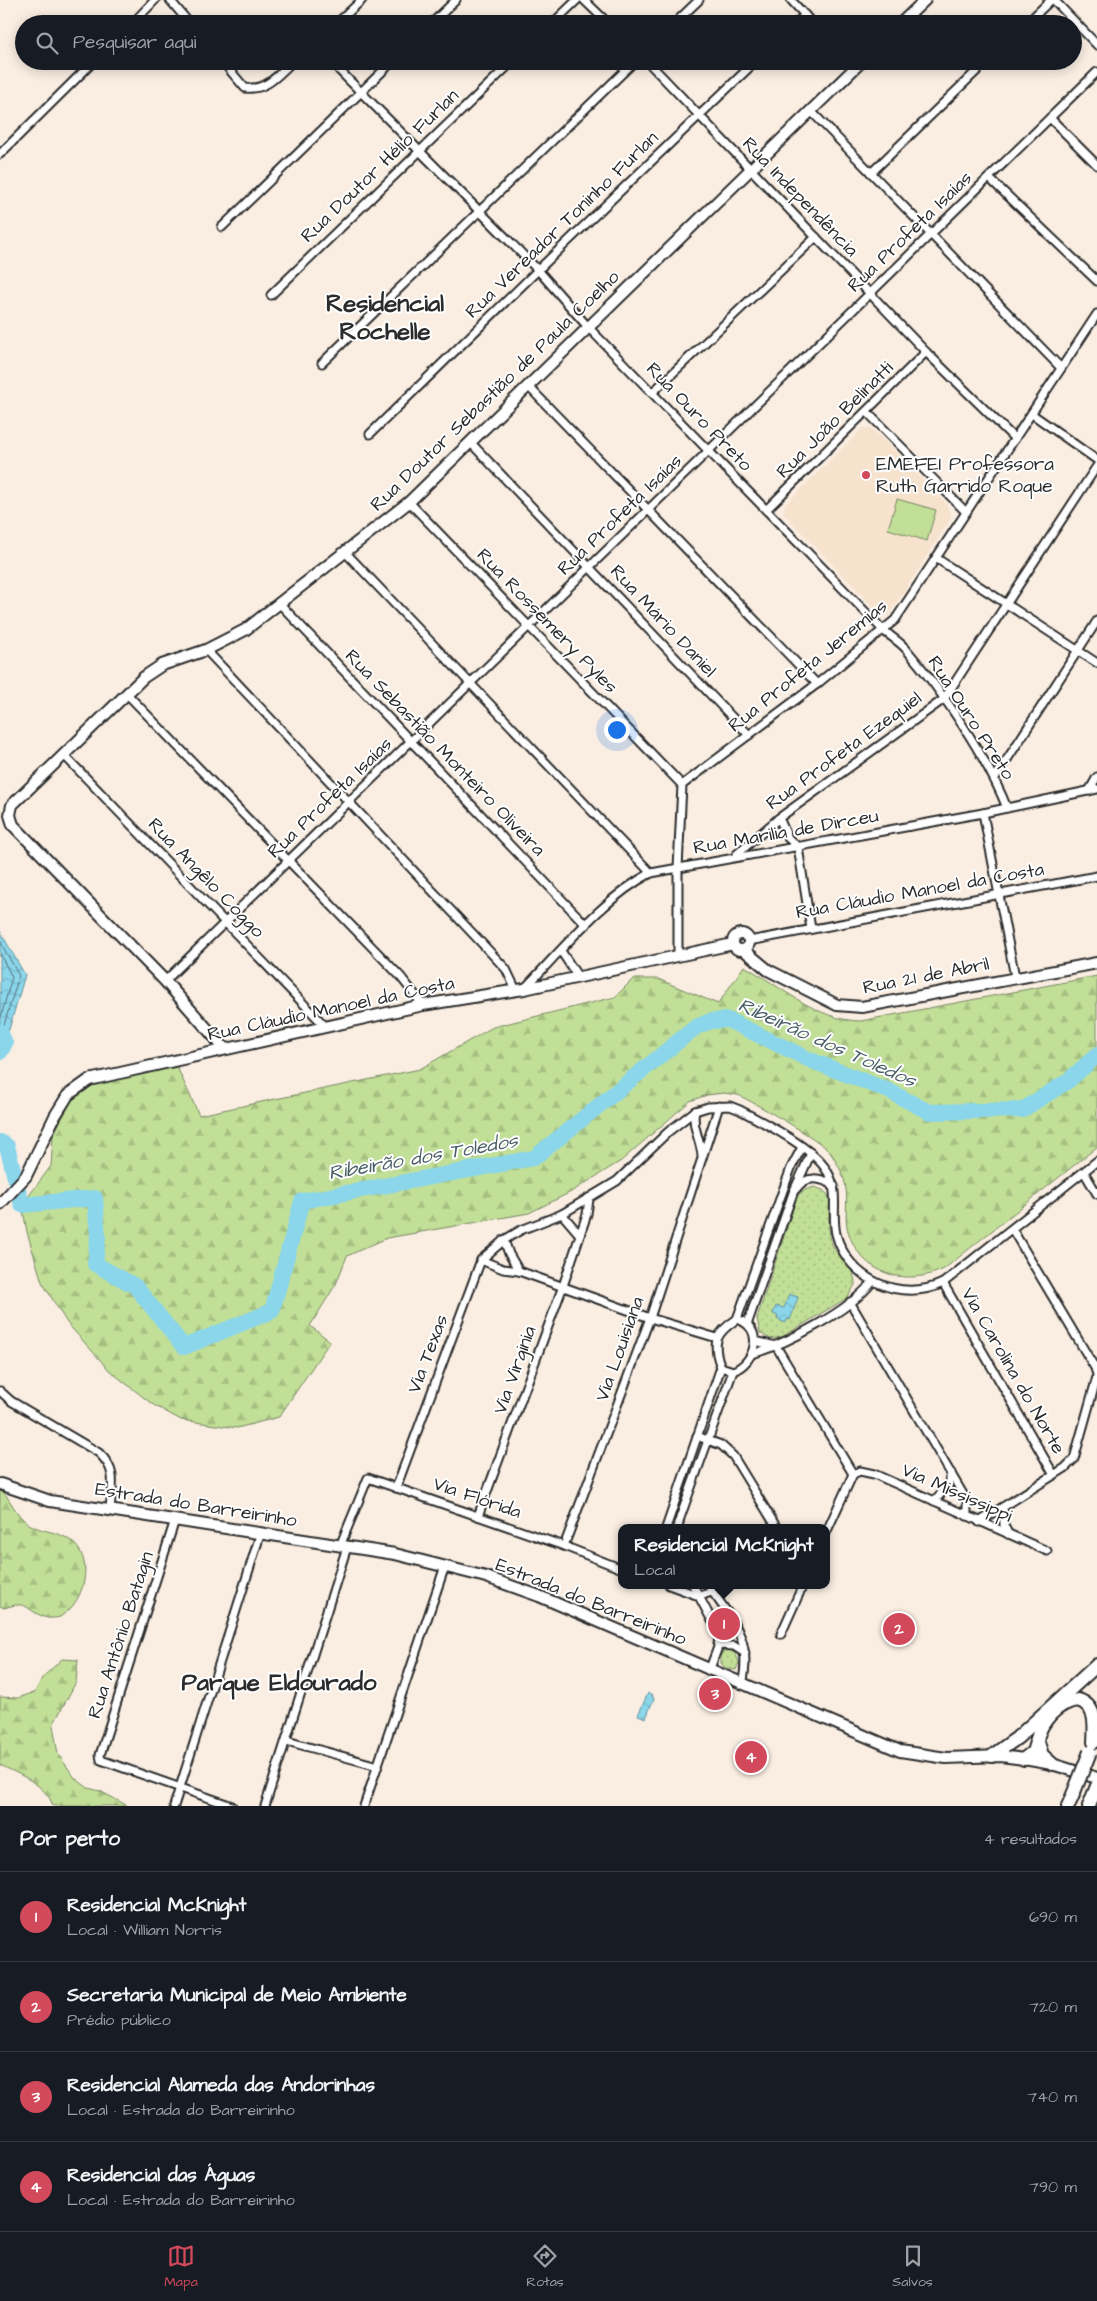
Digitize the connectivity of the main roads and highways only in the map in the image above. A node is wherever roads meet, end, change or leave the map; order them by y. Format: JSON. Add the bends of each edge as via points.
{"nodes":[{"id":1,"x":1097,"y":1665,"type":"edge"},
{"id":2,"x":1017,"y":1738,"type":"junction"},
{"id":3,"x":1037,"y":1739,"type":"junction"},
{"id":4,"x":1094,"y":1743,"type":"edge"},
{"id":5,"x":992,"y":1756,"type":"road end"},
{"id":6,"x":1052,"y":1764,"type":"road end"},
{"id":7,"x":1097,"y":1786,"type":"edge"},
{"id":8,"x":1070,"y":1801,"type":"edge"},
{"id":9,"x":1090,"y":1804,"type":"edge"}],
"edges":[{"from":1,"to":2,"type":"highway"},
{"from":2,"to":3,"type":"highway","via":[[1014,1750],[1021,1758],[1033,1752]]},
{"from":2,"to":5,"type":"highway"},
{"from":3,"to":4,"type":"highway","via":[[1044,1721],[1064,1703],[1078,1700],[1092,1711]]},
{"from":3,"to":6,"type":"highway","via":[[1042,1755]]},
{"from":4,"to":8,"type":"highway","bridge":true},
{"from":7,"to":9,"type":"highway"}]}
